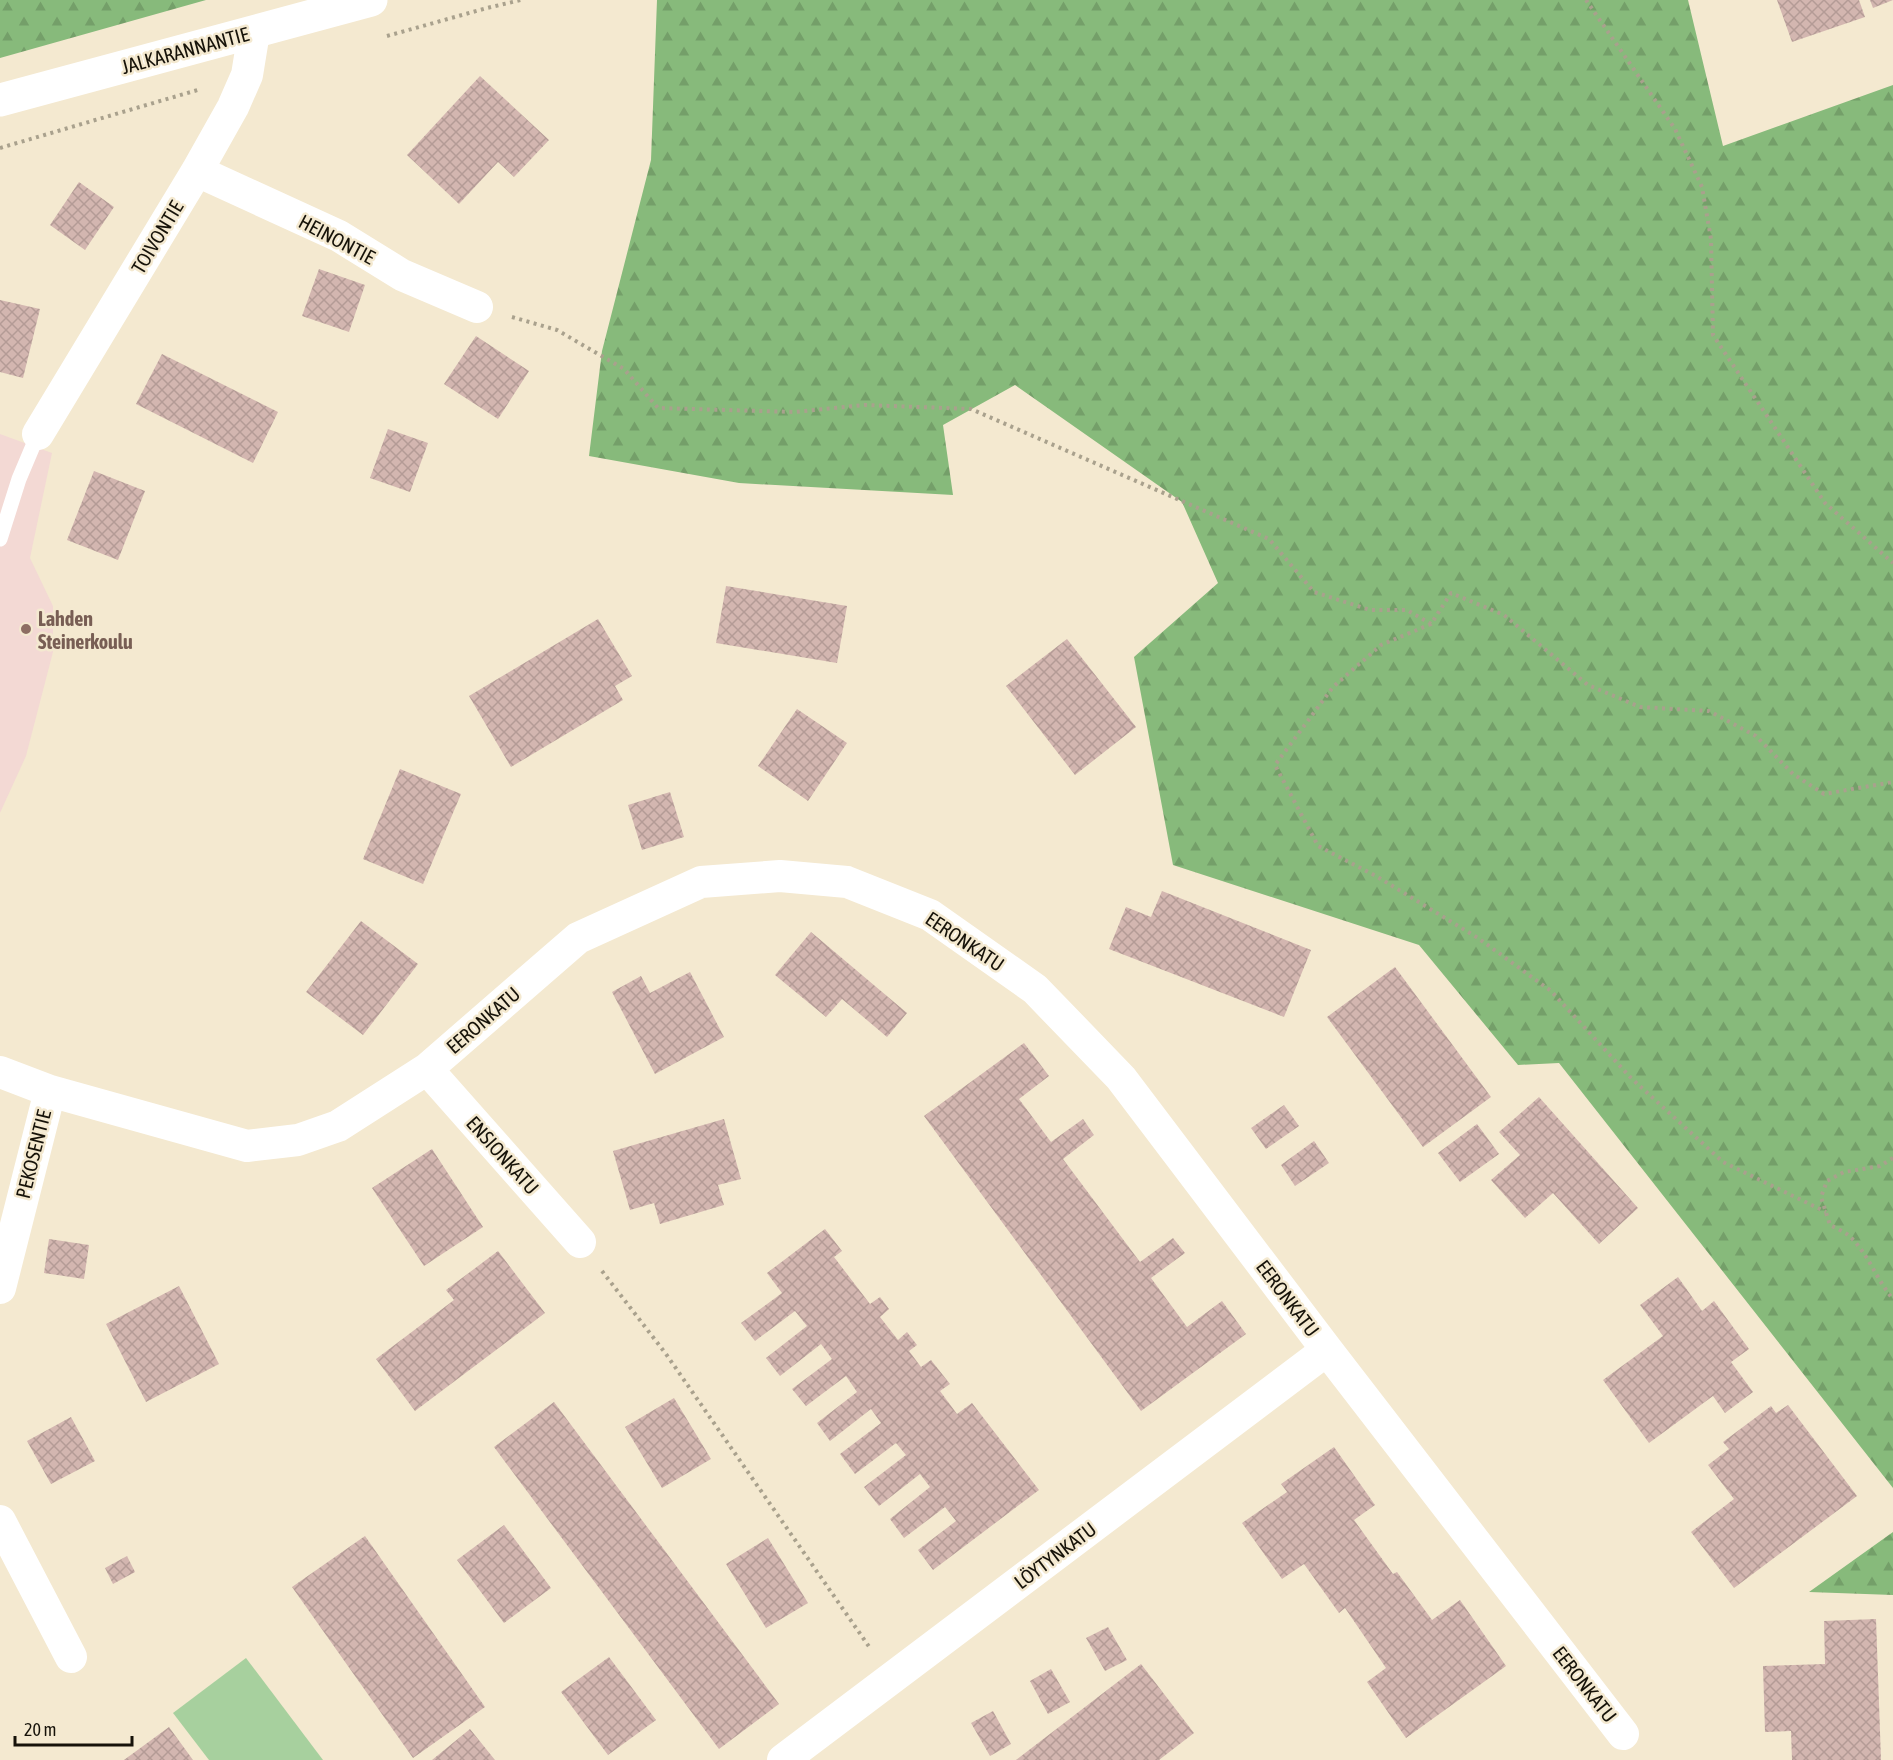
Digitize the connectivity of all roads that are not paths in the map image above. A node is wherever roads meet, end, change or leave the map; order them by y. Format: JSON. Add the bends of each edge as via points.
{"nodes":[{"id":1,"x":371,"y":0,"type":"edge"},
{"id":2,"x":254,"y":32,"type":"junction"},
{"id":3,"x":0,"y":100,"type":"edge"},
{"id":4,"x":197,"y":171,"type":"junction"},
{"id":5,"x":477,"y":307,"type":"road end"},
{"id":6,"x":38,"y":434,"type":"joint"},
{"id":7,"x":0,"y":539,"type":"edge"},
{"id":8,"x":427,"y":1069,"type":"junction"},
{"id":9,"x":0,"y":1072,"type":"edge"},
{"id":10,"x":50,"y":1091,"type":"junction"},
{"id":11,"x":579,"y":1242,"type":"road end"},
{"id":12,"x":0,"y":1288,"type":"edge"},
{"id":13,"x":1327,"y":1350,"type":"junction"},
{"id":14,"x":0,"y":1521,"type":"edge"},
{"id":15,"x":71,"y":1657,"type":"dead end"},
{"id":16,"x":1623,"y":1734,"type":"dead end"},
{"id":17,"x":783,"y":1760,"type":"edge"}],
"edges":[{"from":1,"to":2,"type":"main road","name":"JALKARANNANTIE"},
{"from":2,"to":3,"type":"main road","name":"JALKARANNANTIE"},
{"from":2,"to":4,"type":"street","name":"TOIVONTIE","via":[[247,75]]},
{"from":4,"to":5,"type":"street","name":"HEINONTIE","via":[[339,236],[402,275]]},
{"from":4,"to":6,"type":"street","name":"TOIVONTIE"},
{"from":6,"to":7,"type":"lane"},
{"from":8,"to":10,"type":"street","name":"EERONKATU","via":[[338,1126],[298,1140],[248,1146]]},
{"from":8,"to":11,"type":"street","name":"ENSIONKATU"},
{"from":8,"to":13,"type":"street","name":"EERONKATU","via":[[578,938],[701,882],[780,876],[848,882],[930,915],[1035,989],[1121,1078]]},
{"from":9,"to":10,"type":"street","name":"EERONKATU"},
{"from":10,"to":12,"type":"street","name":"PEKOSENTIE"},
{"from":13,"to":16,"type":"street","name":"EERONKATU"},
{"from":13,"to":17,"type":"street","name":"LÖYTYNKATU"},
{"from":14,"to":15,"type":"street"}]}
